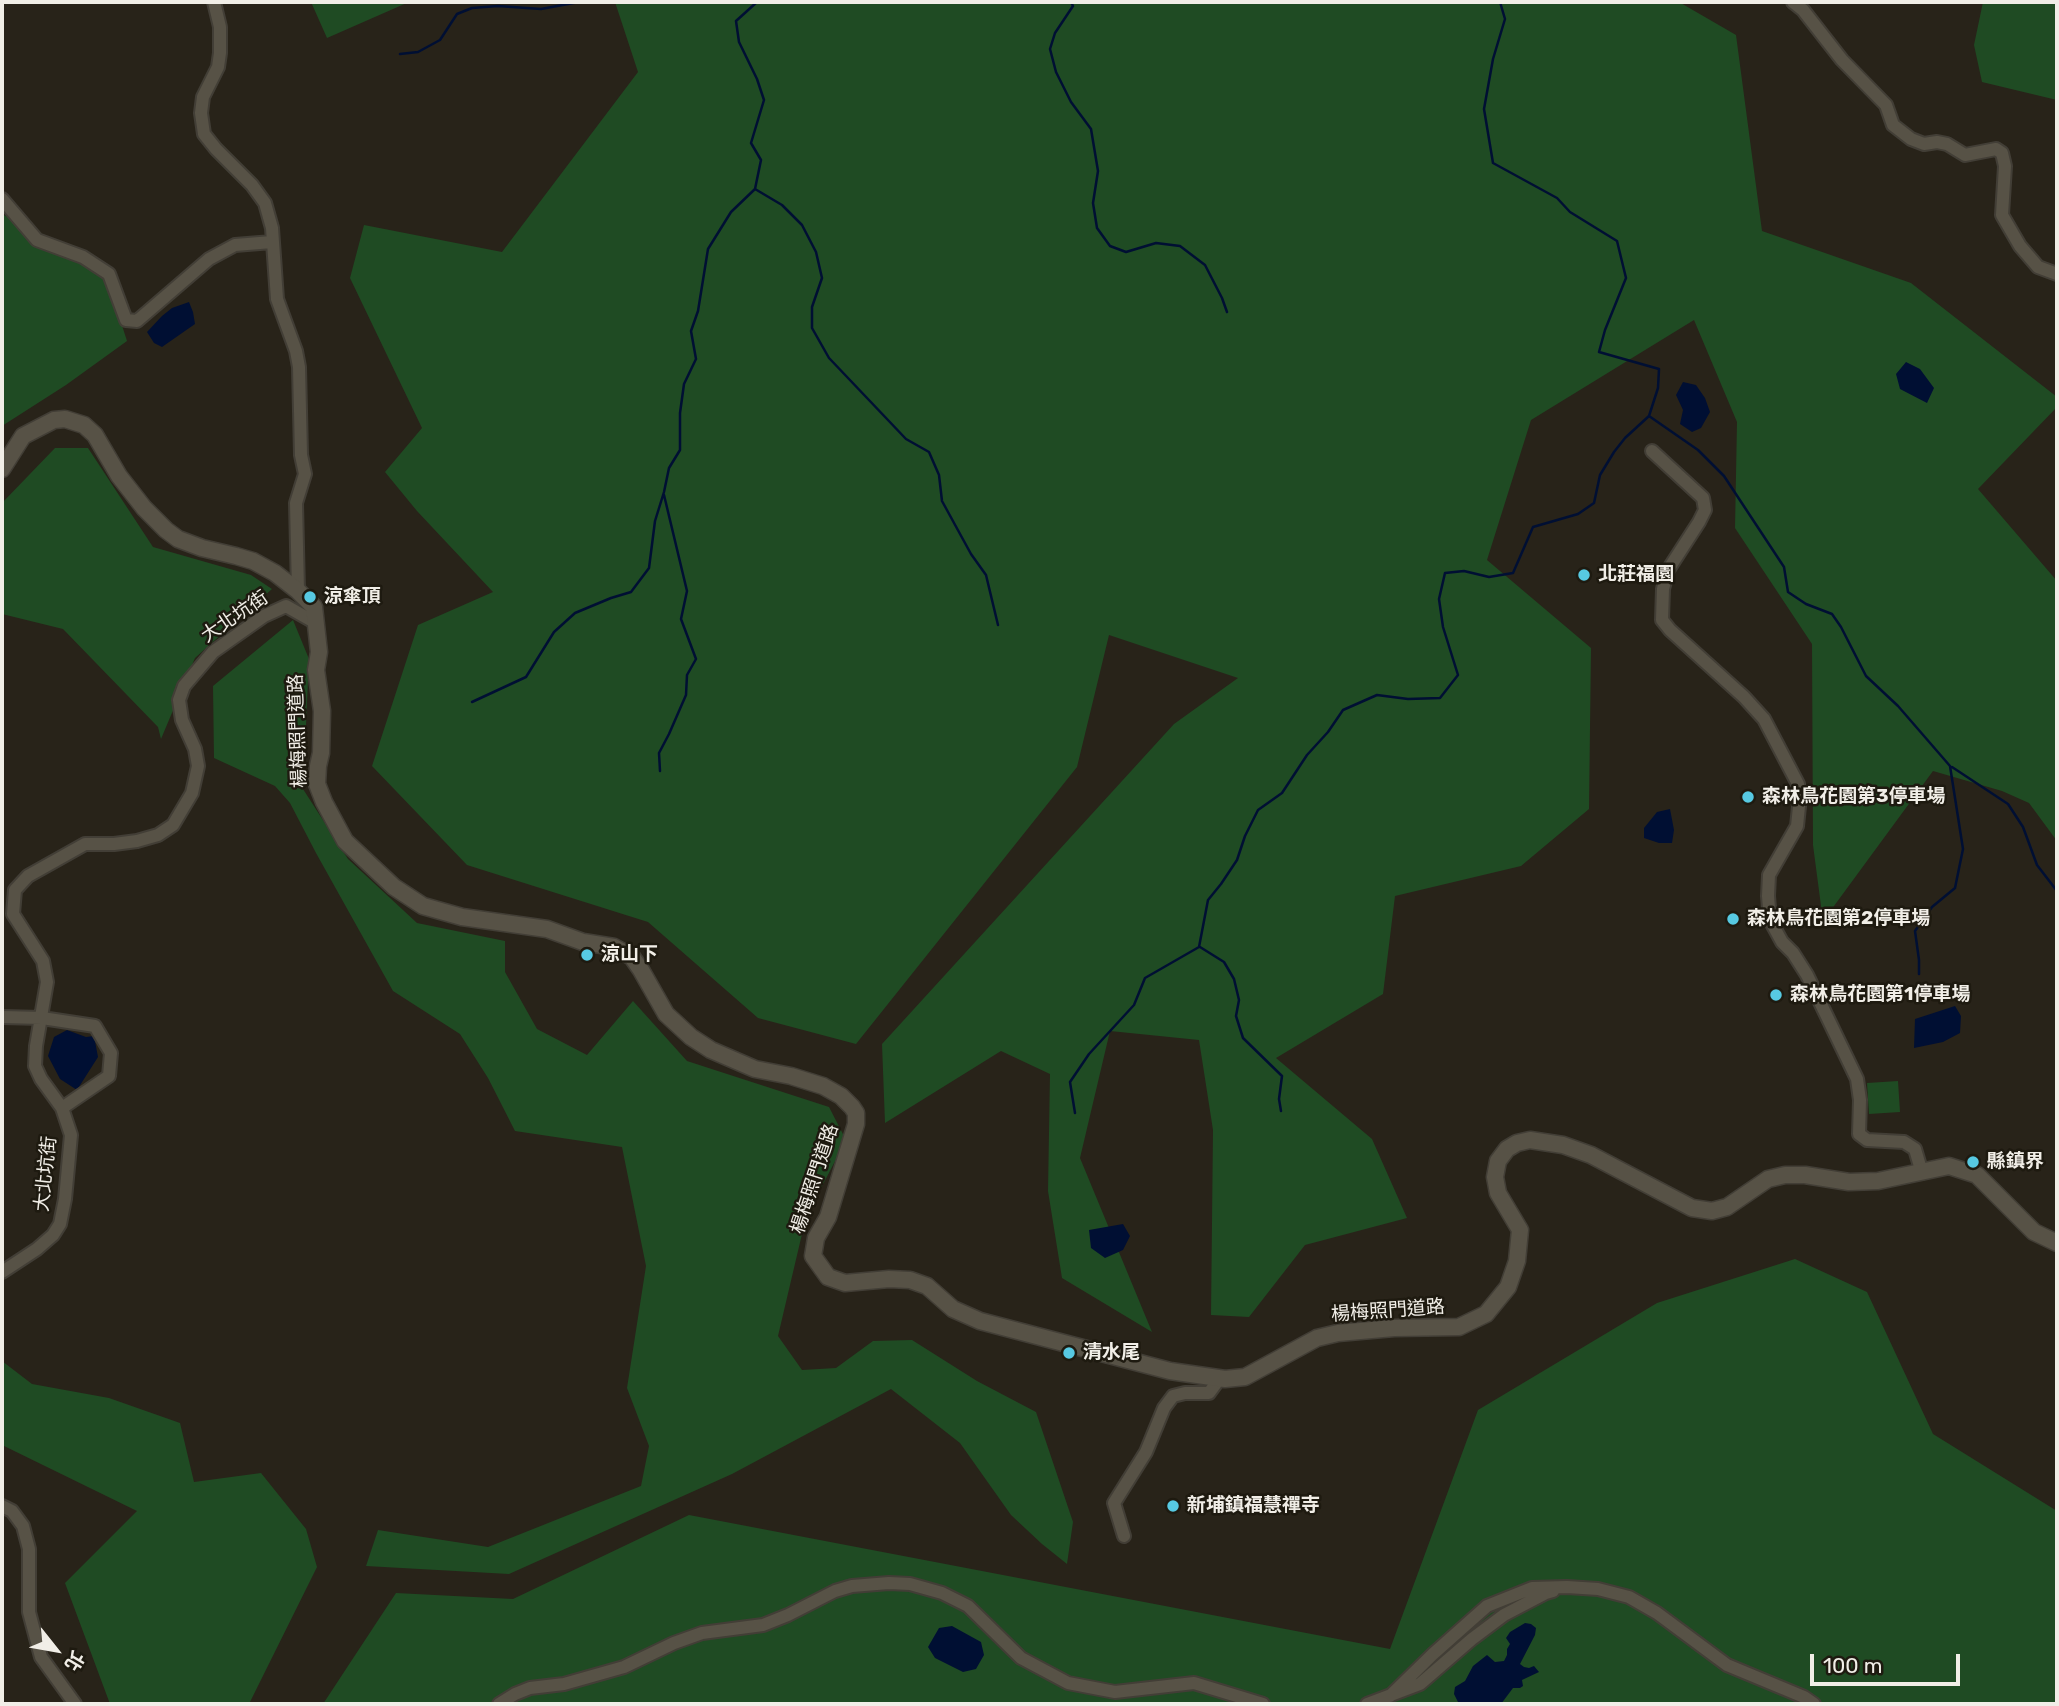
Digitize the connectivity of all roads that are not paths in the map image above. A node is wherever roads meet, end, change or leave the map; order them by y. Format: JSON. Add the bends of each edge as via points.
{"nodes":[{"id":1,"x":214,"y":2,"type":"edge"},
{"id":2,"x":1793,"y":2,"type":"edge"},
{"id":3,"x":2,"y":199,"type":"edge"},
{"id":4,"x":272,"y":242,"type":"junction"},
{"id":5,"x":2057,"y":274,"type":"edge"},
{"id":6,"x":1653,"y":451,"type":"dead end"},
{"id":7,"x":2,"y":469,"type":"edge"},
{"id":8,"x":298,"y":591,"type":"junction"},
{"id":9,"x":316,"y":623,"type":"junction"},
{"id":10,"x":2,"y":1017,"type":"edge"},
{"id":11,"x":42,"y":1018,"type":"junction"},
{"id":12,"x":62,"y":1108,"type":"junction"},
{"id":13,"x":1922,"y":1173,"type":"junction"},
{"id":14,"x":2057,"y":1243,"type":"edge"},
{"id":15,"x":2,"y":1272,"type":"edge"},
{"id":16,"x":1220,"y":1378,"type":"junction"},
{"id":17,"x":2,"y":1506,"type":"edge"},
{"id":18,"x":1124,"y":1536,"type":"dead end"},
{"id":19,"x":1797,"y":1699,"type":"edge"},
{"id":20,"x":75,"y":1704,"type":"edge"},
{"id":21,"x":499,"y":1704,"type":"edge"},
{"id":22,"x":1263,"y":1704,"type":"edge"},
{"id":23,"x":1367,"y":1704,"type":"edge"},
{"id":24,"x":1814,"y":1704,"type":"edge"}],
"edges":[{"from":1,"to":4,"type":"street","via":[[221,39],[218,67],[203,97],[204,134],[265,203]]},
{"from":2,"to":5,"type":"street","via":[[1886,105],[1893,125],[1911,139],[1947,144],[1965,155],[1996,149],[2003,153],[2003,215],[2038,267]]},
{"from":3,"to":4,"type":"street","via":[[37,240],[83,257],[108,274],[126,320],[137,321],[209,259],[235,245]]},
{"from":4,"to":8,"type":"street","via":[[277,299],[299,367],[305,474],[296,503]]},
{"from":6,"to":13,"type":"street","via":[[1703,498],[1705,509],[1668,570],[1662,620],[1764,719],[1798,785],[1797,825],[1769,875],[1770,920],[1807,975],[1857,1079],[1859,1134],[1867,1140],[1904,1142],[1915,1149]]},
{"from":7,"to":8,"type":"street","name":"楊梅照門道路","via":[[23,436],[54,420],[84,425],[166,530],[202,548],[253,561]]},
{"from":8,"to":9,"type":"street","name":"楊梅照門道路","via":[[314,607]]},
{"from":9,"to":11,"type":"street","name":"大北坑街","via":[[286,606],[264,616],[213,652],[184,685],[179,701],[182,720],[198,766],[192,793],[173,825],[137,841],[85,844],[28,876],[15,890],[13,914],[43,961],[47,982]]},
{"from":9,"to":16,"type":"street","name":"楊梅照門道路","via":[[316,670],[323,711],[317,784],[345,841],[394,887],[423,906],[462,917],[547,929],[614,947],[632,957],[666,1014],[691,1037],[755,1069],[823,1086],[852,1107],[856,1124],[813,1256],[828,1277],[845,1283],[919,1282],[953,1309],[980,1321],[1170,1371]]},
{"from":10,"to":11,"type":"street"},
{"from":11,"to":12,"type":"street","name":"大北坑街","via":[[35,1066]]},
{"from":11,"to":12,"type":"street","via":[[95,1026],[111,1053],[109,1076]]},
{"from":12,"to":15,"type":"street","name":"大北坑街","via":[[71,1135],[60,1224],[53,1236]]},
{"from":13,"to":14,"type":"street","name":"楊梅照門道路","via":[[1949,1166],[1977,1175],[2034,1232]]},
{"from":13,"to":16,"type":"street","name":"楊梅照門道路","via":[[1849,1182],[1785,1175],[1768,1179],[1727,1208],[1712,1212],[1692,1208],[1591,1155],[1530,1140],[1517,1143],[1498,1161],[1495,1177],[1497,1193],[1520,1230],[1517,1261],[1508,1287],[1486,1314],[1460,1327],[1394,1328],[1317,1338],[1245,1377]]},
{"from":16,"to":18,"type":"street","via":[[1209,1394],[1173,1396],[1164,1408],[1146,1452],[1114,1503]]},
{"from":17,"to":20,"type":"street","via":[[23,1526],[29,1549],[29,1612],[41,1657]]},
{"from":19,"to":23,"type":"street","via":[[1727,1665],[1629,1597],[1567,1587],[1504,1615],[1420,1684]]},
{"from":19,"to":24,"type":"street","via":[[1804,1697]]},
{"from":21,"to":22,"type":"street","via":[[530,1688],[564,1684],[624,1667],[702,1633],[763,1625],[835,1591],[889,1583],[910,1584],[968,1606],[1020,1657],[1068,1683],[1115,1692],[1194,1683]]}]}
